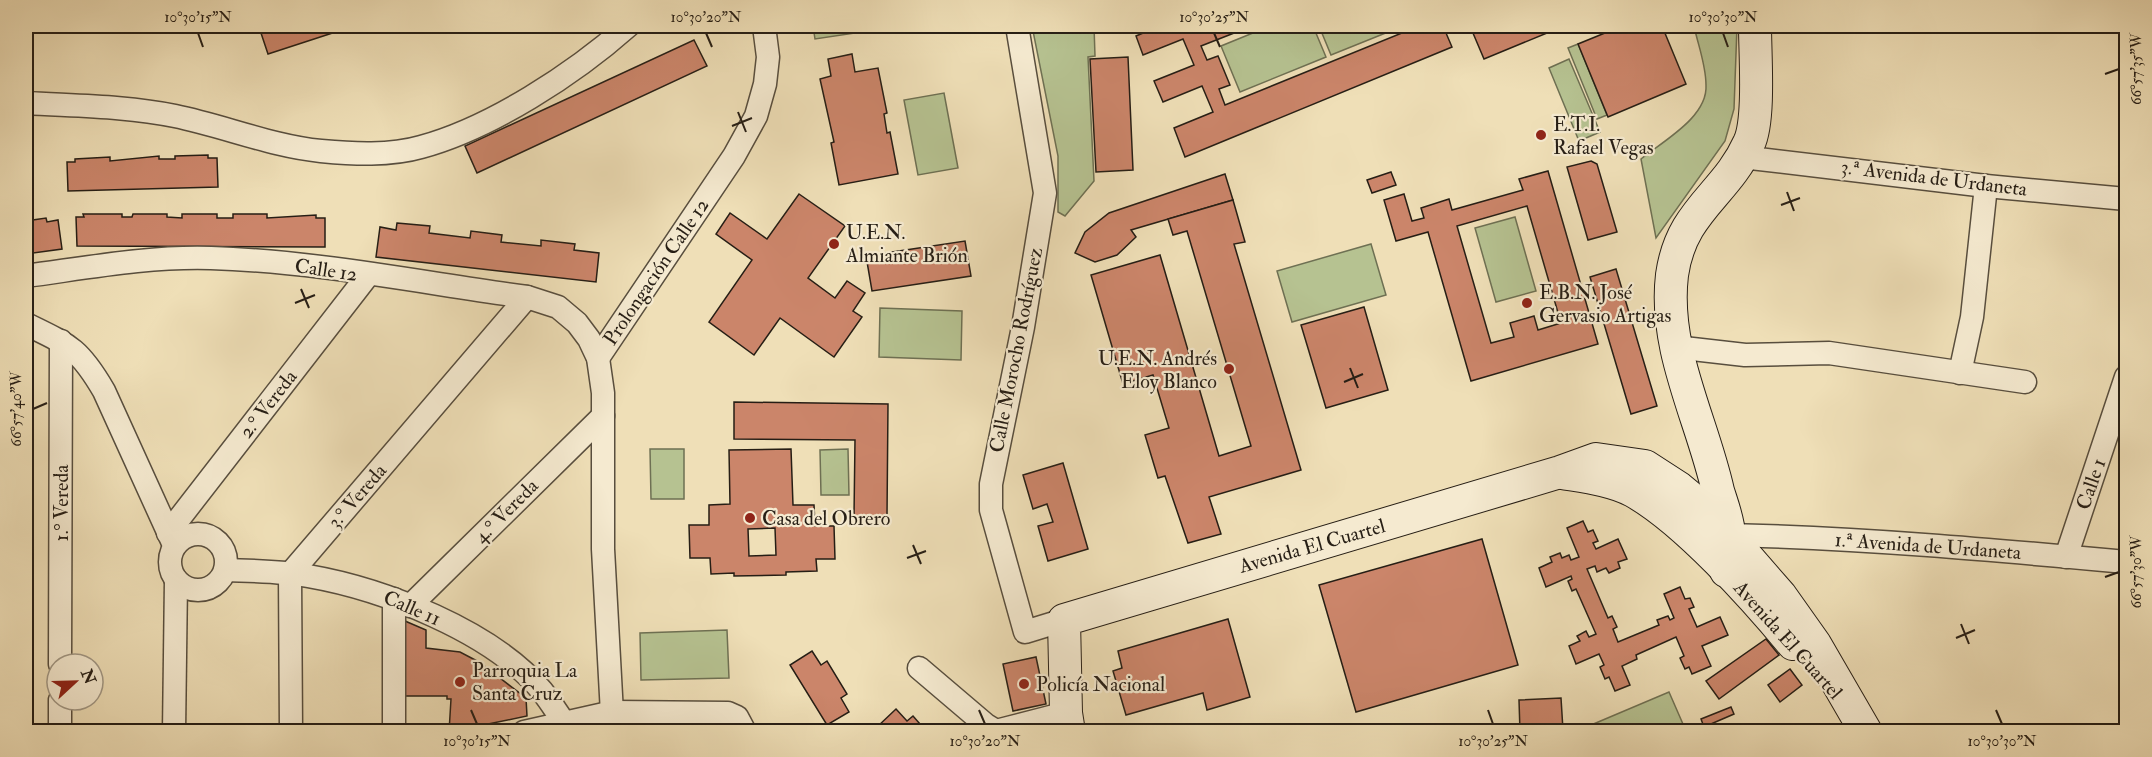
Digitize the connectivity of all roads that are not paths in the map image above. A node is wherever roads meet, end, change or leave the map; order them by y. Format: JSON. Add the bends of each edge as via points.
{"nodes":[{"id":1,"x":628,"y":26,"type":"edge"},
{"id":2,"x":764,"y":26,"type":"edge"},
{"id":3,"x":1017,"y":26,"type":"edge"},
{"id":4,"x":1755,"y":26,"type":"edge"},
{"id":5,"x":26,"y":103,"type":"edge"},
{"id":6,"x":1742,"y":157,"type":"junction"},
{"id":7,"x":1986,"y":186,"type":"junction"},
{"id":8,"x":2127,"y":199,"type":"edge"},
{"id":9,"x":26,"y":276,"type":"edge"},
{"id":10,"x":368,"y":276,"type":"junction"},
{"id":11,"x":527,"y":297,"type":"junction"},
{"id":12,"x":26,"y":324,"type":"edge"},
{"id":13,"x":61,"y":341,"type":"junction"},
{"id":14,"x":1674,"y":347,"type":"junction"},
{"id":15,"x":598,"y":358,"type":"junction"},
{"id":16,"x":1960,"y":374,"type":"junction"},
{"id":17,"x":2127,"y":377,"type":"edge"},
{"id":18,"x":2025,"y":382,"type":"dead end"},
{"id":19,"x":603,"y":416,"type":"junction"},
{"id":20,"x":1560,"y":472,"type":"junction"},
{"id":21,"x":1682,"y":529,"type":"junction"},
{"id":22,"x":1729,"y":535,"type":"junction"},
{"id":23,"x":171,"y":539,"type":"junction"},
{"id":24,"x":2066,"y":557,"type":"junction"},
{"id":25,"x":2127,"y":562,"type":"edge"},
{"id":26,"x":226,"y":570,"type":"junction"},
{"id":27,"x":1726,"y":571,"type":"junction"},
{"id":28,"x":290,"y":574,"type":"junction"},
{"id":29,"x":176,"y":580,"type":"junction"},
{"id":30,"x":402,"y":602,"type":"junction"},
{"id":31,"x":1064,"y":620,"type":"junction"},
{"id":32,"x":60,"y":652,"type":"edge"},
{"id":33,"x":920,"y":668,"type":"dead end"},
{"id":34,"x":60,"y":712,"type":"edge"},
{"id":35,"x":563,"y":721,"type":"junction"},
{"id":36,"x":613,"y":722,"type":"edge"},
{"id":37,"x":1067,"y":722,"type":"edge"},
{"id":38,"x":741,"y":724,"type":"edge"},
{"id":39,"x":1864,"y":728,"type":"edge"},
{"id":40,"x":60,"y":732,"type":"edge"},
{"id":41,"x":174,"y":732,"type":"edge"},
{"id":42,"x":291,"y":732,"type":"edge"},
{"id":43,"x":394,"y":732,"type":"edge"},
{"id":44,"x":524,"y":732,"type":"edge"}],
"edges":[{"from":1,"to":5,"type":"street","via":[[529,98],[485,122],[420,148],[394,152],[320,151],[173,115]]},
{"from":2,"to":15,"type":"street","name":"Prolongación Calle 12","via":[[768,57],[756,116],[734,156]]},
{"from":3,"to":31,"type":"street","name":"Calle Morocho Rodríguez","via":[[1045,194],[1023,327],[996,453],[991,510],[1025,632]]},
{"from":4,"to":6,"type":"main road","via":[[1754,122],[1751,141]]},
{"from":6,"to":7,"type":"street","name":"3.ª Avenida de Urdaneta"},
{"from":6,"to":14,"type":"main road","via":[[1693,217],[1676,251],[1672,278]]},
{"from":7,"to":8,"type":"street","name":"3.ª Avenida de Urdaneta"},
{"from":7,"to":16,"type":"street","via":[[1972,317]]},
{"from":9,"to":10,"type":"street","name":"Calle 12","via":[[168,259],[212,258]]},
{"from":10,"to":11,"type":"street","name":"Calle 12"},
{"from":10,"to":23,"type":"street","name":"2.° Vereda"},
{"from":11,"to":15,"type":"street","name":"Calle 12","via":[[558,307],[577,322]]},
{"from":11,"to":28,"type":"street","name":"3.° Vereda"},
{"from":12,"to":13,"type":"street"},
{"from":13,"to":23,"type":"street","via":[[80,355],[104,391]]},
{"from":13,"to":32,"type":"street","name":"1.° Vereda"},
{"from":14,"to":16,"type":"street","via":[[1745,354],[1829,353]]},
{"from":14,"to":22,"type":"main road","via":[[1714,471]]},
{"from":15,"to":19,"type":"street","name":"Prolongación Calle 12"},
{"from":16,"to":18,"type":"street"},
{"from":17,"to":24,"type":"street","name":"Calle 1"},
{"from":19,"to":30,"type":"street","name":"4.° Vereda"},
{"from":19,"to":36,"type":"street","name":"Prolongación Calle 12","via":[[603,549]]},
{"from":20,"to":21,"type":"main road","name":"Avenida El Cuartel","via":[[1634,491]]},
{"from":20,"to":22,"type":"main road","name":"Avenida El Cuartel","via":[[1596,459],[1645,466],[1679,488]]},
{"from":20,"to":31,"type":"main road","name":"Avenida El Cuartel"},
{"from":21,"to":22,"type":"main road"},
{"from":21,"to":27,"type":"main road","name":"Avenida El Cuartel"},
{"from":22,"to":24,"type":"street","name":"1.ª Avenida de Urdaneta","via":[[1934,545]]},
{"from":22,"to":27,"type":"main road"},
{"from":22,"to":39,"type":"main road","name":"Avenida El Cuartel","via":[[1781,596],[1815,644]]},
{"from":23,"to":26,"type":"street","via":[[206,534],[214,538],[225,552]]},
{"from":23,"to":29,"type":"street","via":[[170,564]]},
{"from":24,"to":25,"type":"street","name":"1.ª Avenida de Urdaneta"},
{"from":26,"to":28,"type":"street","name":"Calle 11"},
{"from":26,"to":29,"type":"street","via":[[216,585],[208,589],[191,590]]},
{"from":27,"to":39,"type":"main road","name":"Avenida El Cuartel","via":[[1777,624]]},
{"from":28,"to":30,"type":"street","name":"Calle 11","via":[[354,586]]},
{"from":28,"to":42,"type":"street"},
{"from":29,"to":41,"type":"street"},
{"from":30,"to":35,"type":"street","name":"Calle 11","via":[[447,622],[504,657],[541,690]]},
{"from":30,"to":43,"type":"street"},
{"from":31,"to":37,"type":"main road"},
{"from":33,"to":37,"type":"street","via":[[996,731]]},
{"from":34,"to":40,"type":"street"},
{"from":35,"to":36,"type":"street"},
{"from":35,"to":44,"type":"street"},
{"from":36,"to":38,"type":"street","via":[[728,712]]}]}
